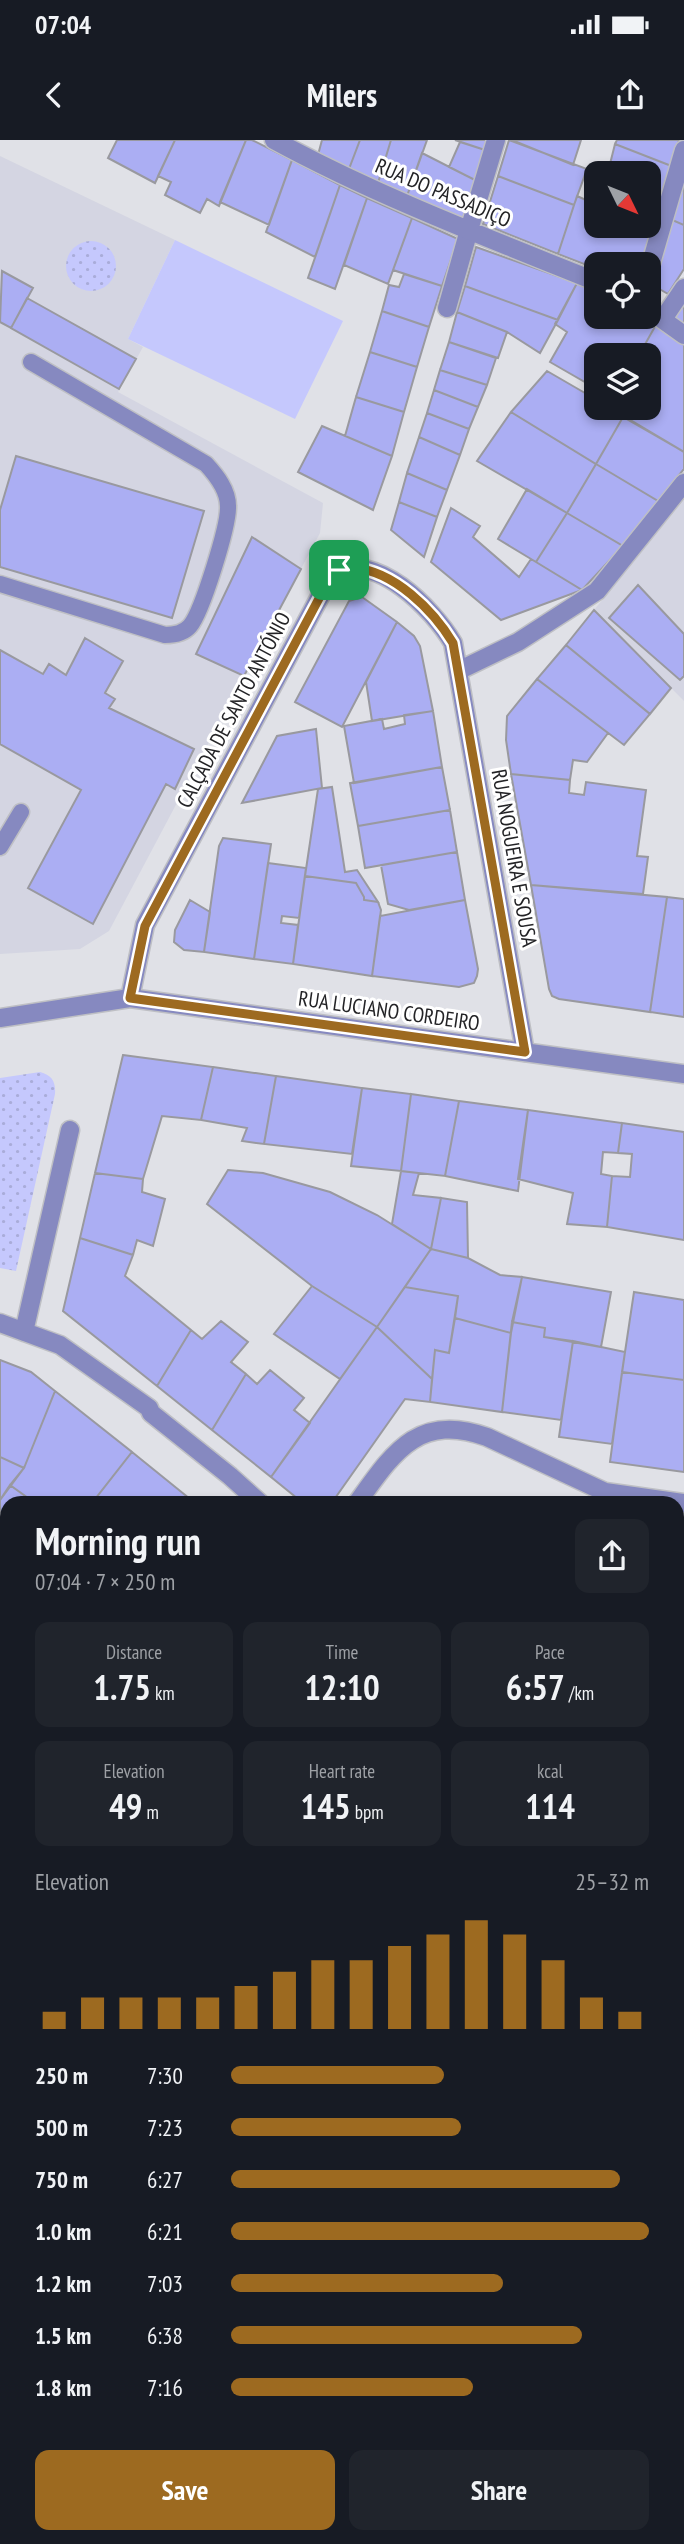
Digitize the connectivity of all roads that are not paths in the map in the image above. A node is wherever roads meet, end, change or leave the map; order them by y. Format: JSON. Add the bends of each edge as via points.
{"nodes":[{"id":1,"x":274,"y":140,"type":"edge"},
{"id":2,"x":313,"y":140,"type":"edge"},
{"id":3,"x":496,"y":140,"type":"edge"},
{"id":4,"x":684,"y":150,"type":"edge"},
{"id":5,"x":308,"y":158,"type":"junction"},
{"id":6,"x":469,"y":230,"type":"junction"},
{"id":7,"x":654,"y":252,"type":"edge"},
{"id":8,"x":584,"y":277,"type":"edge"},
{"id":9,"x":684,"y":288,"type":"edge"},
{"id":10,"x":447,"y":308,"type":"dead end"},
{"id":11,"x":661,"y":310,"type":"edge"},
{"id":12,"x":661,"y":319,"type":"edge"},
{"id":13,"x":684,"y":335,"type":"edge"},
{"id":14,"x":31,"y":362,"type":"dead end"},
{"id":15,"x":684,"y":483,"type":"edge"},
{"id":16,"x":0,"y":584,"type":"edge"},
{"id":17,"x":458,"y":671,"type":"junction"},
{"id":18,"x":21,"y":812,"type":"dead end"},
{"id":19,"x":0,"y":847,"type":"edge"},
{"id":20,"x":130,"y":998,"type":"junction"},
{"id":21,"x":1,"y":1014,"type":"edge"},
{"id":22,"x":525,"y":1052,"type":"junction"},
{"id":23,"x":684,"y":1074,"type":"edge"},
{"id":24,"x":70,"y":1130,"type":"dead end"},
{"id":25,"x":0,"y":1323,"type":"edge"},
{"id":26,"x":24,"y":1332,"type":"junction"},
{"id":27,"x":252,"y":1496,"type":"edge"},
{"id":28,"x":362,"y":1496,"type":"edge"},
{"id":29,"x":634,"y":1496,"type":"edge"}],
"edges":[{"from":1,"to":5,"type":"street","name":"RUA DO PASSADIÇO"},
{"from":2,"to":5,"type":"street"},
{"from":3,"to":6,"type":"street"},
{"from":4,"to":7,"type":"street"},
{"from":5,"to":6,"type":"street","name":"RUA DO PASSADIÇO"},
{"from":6,"to":8,"type":"street","name":"RUA DO PASSADIÇO"},
{"from":6,"to":10,"type":"street"},
{"from":9,"to":11,"type":"street"},
{"from":12,"to":13,"type":"street"},
{"from":14,"to":16,"type":"lane","via":[[206,464],[224,489],[227,520],[201,606],[191,624],[176,634],[165,635]]},
{"from":15,"to":17,"type":"street","via":[[597,591],[518,642]]},
{"from":17,"to":20,"type":"street","name":"CALÇADA DE SANTO ANTÓNIO","via":[[453,643],[425,606],[370,569],[346,568],[332,574],[145,926]]},
{"from":17,"to":22,"type":"street","name":"RUA NOGUEIRA E SOUSA"},
{"from":18,"to":19,"type":"lane"},
{"from":20,"to":21,"type":"street","name":"RUA LUCIANO CORDEIRO"},
{"from":20,"to":22,"type":"street","name":"RUA LUCIANO CORDEIRO"},
{"from":22,"to":23,"type":"street","name":"RUA LUCIANO CORDEIRO"},
{"from":24,"to":26,"type":"street"},
{"from":25,"to":26,"type":"street"},
{"from":26,"to":27,"type":"street","via":[[60,1345],[116,1383]]},
{"from":28,"to":29,"type":"street","via":[[412,1438],[449,1428],[487,1437],[605,1492]]}]}
